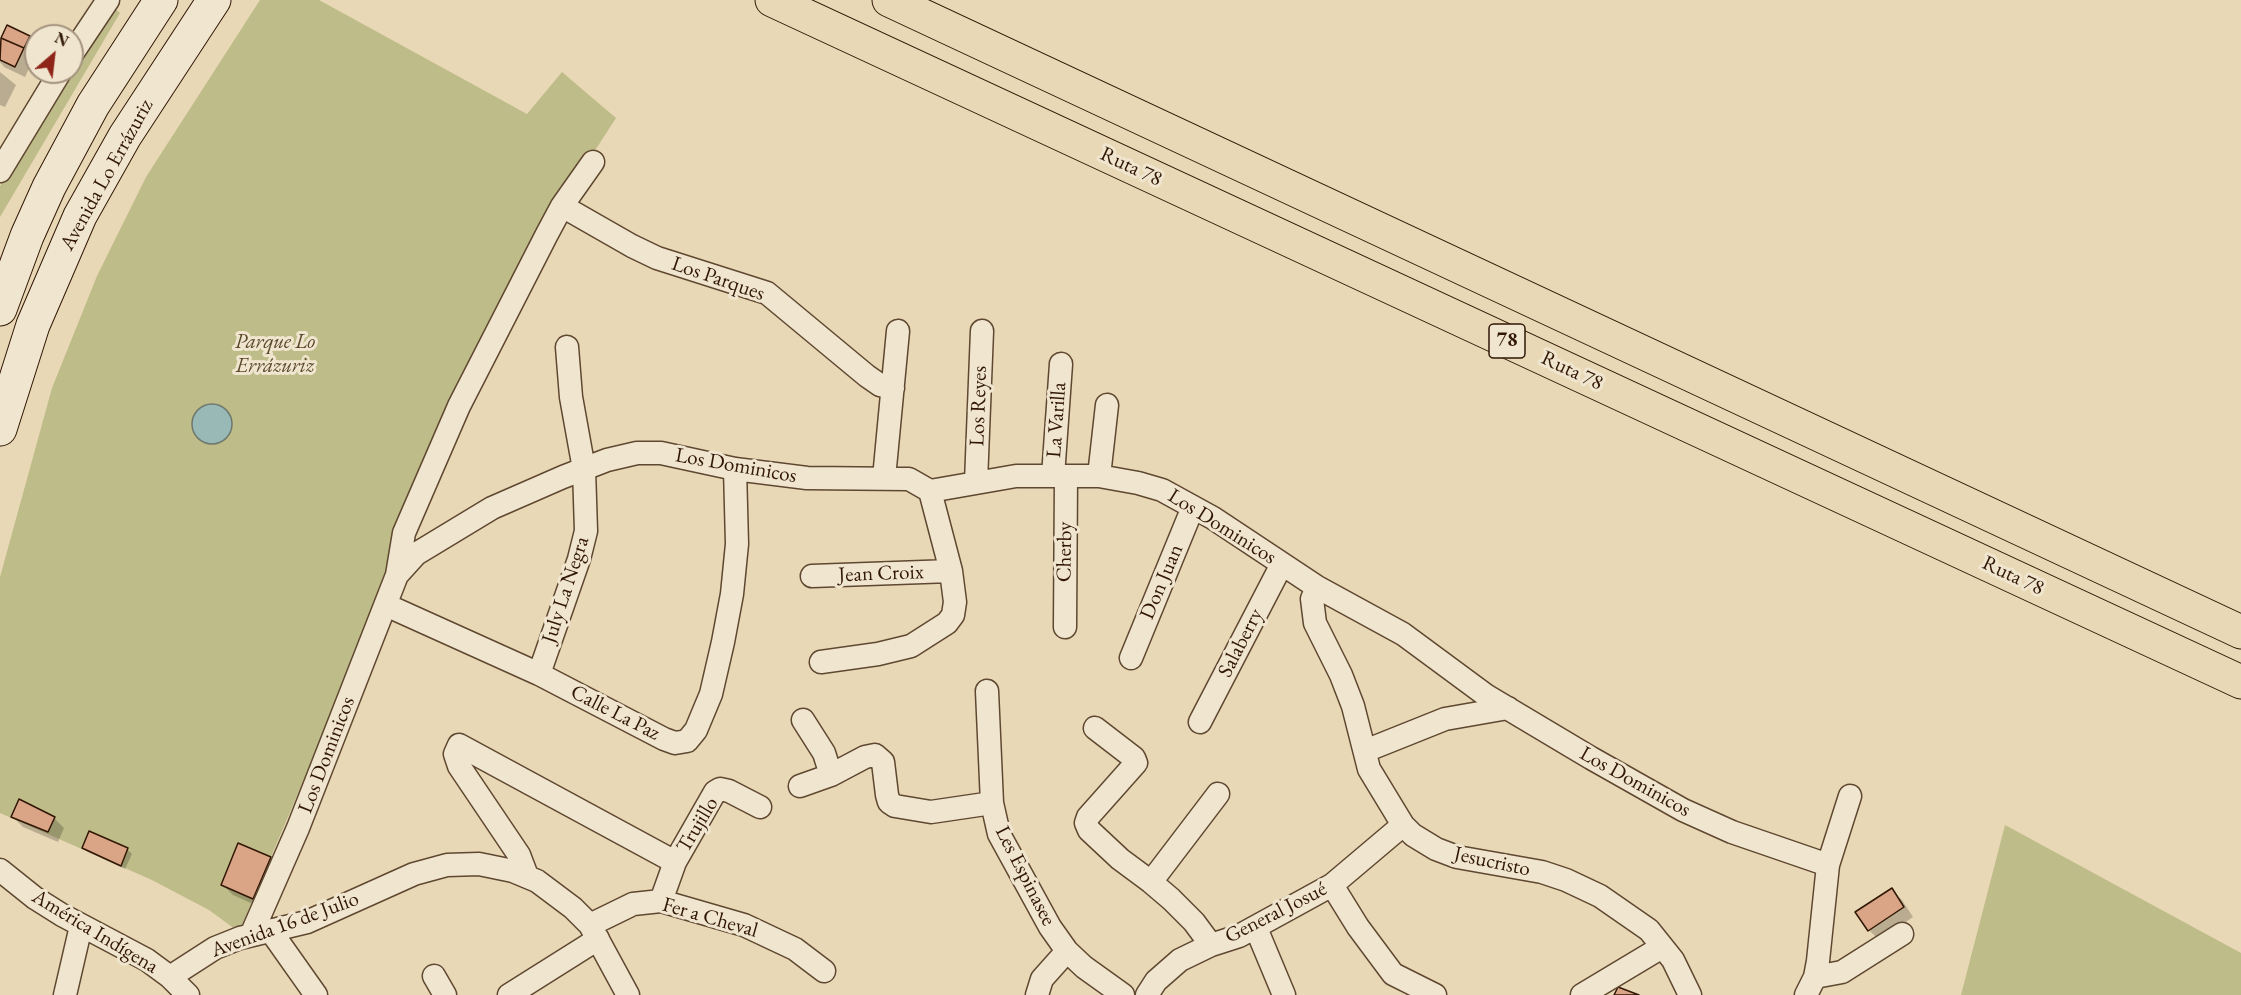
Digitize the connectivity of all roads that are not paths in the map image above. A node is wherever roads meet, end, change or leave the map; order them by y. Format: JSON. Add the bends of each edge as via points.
{"nodes":[{"id":1,"x":108,"y":0,"type":"edge"},
{"id":2,"x":214,"y":0,"type":"edge"},
{"id":3,"x":772,"y":0,"type":"edge"},
{"id":4,"x":890,"y":0,"type":"edge"},
{"id":5,"x":159,"y":1,"type":"edge"},
{"id":6,"x":84,"y":36,"type":"edge"},
{"id":7,"x":53,"y":84,"type":"edge"},
{"id":8,"x":593,"y":162,"type":"dead end"},
{"id":9,"x":0,"y":171,"type":"edge"},
{"id":10,"x":562,"y":206,"type":"junction"},
{"id":11,"x":0,"y":309,"type":"edge"},
{"id":12,"x":898,"y":331,"type":"dead end"},
{"id":13,"x":982,"y":331,"type":"dead end"},
{"id":14,"x":567,"y":347,"type":"dead end"},
{"id":15,"x":1061,"y":364,"type":"dead end"},
{"id":16,"x":892,"y":388,"type":"junction"},
{"id":17,"x":1107,"y":405,"type":"dead end"},
{"id":18,"x":0,"y":429,"type":"edge"},
{"id":19,"x":584,"y":469,"type":"junction"},
{"id":20,"x":735,"y":469,"type":"junction"},
{"id":21,"x":1060,"y":476,"type":"junction"},
{"id":22,"x":1099,"y":476,"type":"junction"},
{"id":23,"x":884,"y":478,"type":"junction"},
{"id":24,"x":976,"y":482,"type":"junction"},
{"id":25,"x":930,"y":491,"type":"junction"},
{"id":26,"x":1193,"y":507,"type":"junction"},
{"id":27,"x":1282,"y":564,"type":"junction"},
{"id":28,"x":951,"y":571,"type":"junction"},
{"id":29,"x":397,"y":575,"type":"junction"},
{"id":30,"x":812,"y":576,"type":"dead end"},
{"id":31,"x":1317,"y":587,"type":"junction"},
{"id":32,"x":387,"y":605,"type":"junction"},
{"id":33,"x":1065,"y":627,"type":"dead end"},
{"id":34,"x":2241,"y":632,"type":"edge"},
{"id":35,"x":1131,"y":658,"type":"dead end"},
{"id":36,"x":821,"y":662,"type":"dead end"},
{"id":37,"x":539,"y":674,"type":"junction"},
{"id":38,"x":2241,"y":682,"type":"edge"},
{"id":39,"x":987,"y":691,"type":"dead end"},
{"id":40,"x":1508,"y":708,"type":"junction"},
{"id":41,"x":803,"y":720,"type":"dead end"},
{"id":42,"x":1200,"y":722,"type":"dead end"},
{"id":43,"x":1095,"y":728,"type":"dead end"},
{"id":44,"x":1365,"y":751,"type":"junction"},
{"id":45,"x":831,"y":775,"type":"junction"},
{"id":46,"x":800,"y":786,"type":"dead end"},
{"id":47,"x":1218,"y":794,"type":"dead end"},
{"id":48,"x":1850,"y":796,"type":"dead end"},
{"id":49,"x":992,"y":803,"type":"junction"},
{"id":50,"x":760,"y":807,"type":"dead end"},
{"id":51,"x":1403,"y":825,"type":"junction"},
{"id":52,"x":675,"y":862,"type":"junction"},
{"id":53,"x":1828,"y":865,"type":"junction"},
{"id":54,"x":0,"y":870,"type":"edge"},
{"id":55,"x":527,"y":876,"type":"junction"},
{"id":56,"x":1151,"y":882,"type":"junction"},
{"id":57,"x":1332,"y":885,"type":"junction"},
{"id":58,"x":661,"y":902,"type":"junction"},
{"id":59,"x":81,"y":926,"type":"junction"},
{"id":60,"x":1256,"y":928,"type":"junction"},
{"id":61,"x":261,"y":932,"type":"junction"},
{"id":62,"x":594,"y":932,"type":"junction"},
{"id":63,"x":1902,"y":934,"type":"dead end"},
{"id":64,"x":1211,"y":945,"type":"junction"},
{"id":65,"x":1662,"y":947,"type":"junction"},
{"id":66,"x":1067,"y":951,"type":"junction"},
{"id":67,"x":824,"y":971,"type":"dead end"},
{"id":68,"x":170,"y":977,"type":"junction"},
{"id":69,"x":1810,"y":986,"type":"edge"},
{"id":70,"x":65,"y":995,"type":"edge"},
{"id":71,"x":188,"y":995,"type":"edge"},
{"id":72,"x":316,"y":995,"type":"edge"},
{"id":73,"x":509,"y":995,"type":"edge"},
{"id":74,"x":628,"y":995,"type":"edge"},
{"id":75,"x":1037,"y":995,"type":"edge"},
{"id":76,"x":1123,"y":995,"type":"edge"},
{"id":77,"x":1146,"y":995,"type":"edge"},
{"id":78,"x":1284,"y":995,"type":"edge"},
{"id":79,"x":1435,"y":995,"type":"edge"},
{"id":80,"x":1582,"y":995,"type":"edge"},
{"id":81,"x":1690,"y":995,"type":"edge"}],
"edges":[{"from":1,"to":6,"type":"street"},
{"from":2,"to":18,"type":"main road","name":"Avenida Lo Errázuriz","via":[[125,136],[80,216],[33,325]]},
{"from":3,"to":38,"type":"highway","name":"Ruta 78","number":"78"},
{"from":4,"to":34,"type":"highway","number":"78"},
{"from":5,"to":11,"type":"main road","name":"Avenida Lo Errázuriz","via":[[93,105],[49,187]]},
{"from":7,"to":9,"type":"street"},
{"from":8,"to":10,"type":"street","name":"Los Dominicos"},
{"from":10,"to":16,"type":"street","name":"Los Parques","via":[[657,258],[767,293],[867,376]]},
{"from":10,"to":29,"type":"street","name":"Los Dominicos","via":[[459,406],[404,533]]},
{"from":12,"to":16,"type":"street"},
{"from":13,"to":24,"type":"street","name":"Los Reyes"},
{"from":14,"to":19,"type":"street","name":"July La Negra"},
{"from":15,"to":21,"type":"street","name":"La Varilla"},
{"from":16,"to":23,"type":"street"},
{"from":17,"to":22,"type":"street"},
{"from":19,"to":20,"type":"street","name":"Los Dominicos","via":[[622,456],[649,453]]},
{"from":19,"to":29,"type":"street","name":"Los Dominicos","via":[[484,513],[416,554]]},
{"from":19,"to":37,"type":"street","name":"July La Negra","via":[[583,545]]},
{"from":20,"to":23,"type":"street","name":"Los Dominicos","via":[[807,478]]},
{"from":20,"to":37,"type":"street","name":"Calle La Paz","via":[[737,544],[729,613],[711,694],[696,730],[687,741],[664,739]]},
{"from":21,"to":22,"type":"street","name":"Los Dominicos"},
{"from":21,"to":24,"type":"street","name":"Los Dominicos"},
{"from":21,"to":33,"type":"street","name":"Cherby"},
{"from":22,"to":26,"type":"street","name":"Los Dominicos","via":[[1162,490]]},
{"from":23,"to":25,"type":"street","name":"Los Dominicos","via":[[909,479]]},
{"from":24,"to":25,"type":"street","name":"Los Dominicos"},
{"from":25,"to":28,"type":"street"},
{"from":26,"to":27,"type":"street","name":"Los Dominicos"},
{"from":26,"to":35,"type":"street","name":"Don Juan"},
{"from":27,"to":31,"type":"street","name":"Los Dominicos"},
{"from":27,"to":42,"type":"street","name":"Salaberry"},
{"from":28,"to":30,"type":"street","name":"Jean Croix"},
{"from":28,"to":36,"type":"street","via":[[955,602],[947,623],[911,646]]},
{"from":29,"to":32,"type":"street","name":"Los Dominicos"},
{"from":31,"to":40,"type":"street","name":"Los Dominicos","via":[[1403,634]]},
{"from":31,"to":44,"type":"street","name":"Jesucristo","via":[[1312,599],[1315,623],[1341,675]]},
{"from":32,"to":37,"type":"street","name":"Calle La Paz"},
{"from":32,"to":61,"type":"street","name":"Los Dominicos"},
{"from":39,"to":49,"type":"street","name":"Les Espinasee"},
{"from":40,"to":44,"type":"street","via":[[1445,719]]},
{"from":40,"to":53,"type":"street","name":"Los Dominicos","via":[[1683,810],[1732,832]]},
{"from":41,"to":45,"type":"street","via":[[824,753]]},
{"from":43,"to":56,"type":"street","via":[[1136,763],[1092,811],[1086,823],[1120,860]]},
{"from":44,"to":51,"type":"street","name":"Jesucristo","via":[[1370,769]]},
{"from":45,"to":46,"type":"street"},
{"from":45,"to":49,"type":"street","via":[[875,755],[883,762],[886,795],[895,806],[931,812]]},
{"from":47,"to":56,"type":"street"},
{"from":48,"to":53,"type":"street"},
{"from":49,"to":66,"type":"street","name":"Les Espinasee","via":[[999,834]]},
{"from":50,"to":52,"type":"street","name":"Trujillo","via":[[729,791],[715,792]]},
{"from":51,"to":57,"type":"street","name":"General Josué"},
{"from":51,"to":65,"type":"street","name":"Jesucristo","via":[[1436,849],[1457,857],[1566,879],[1634,918]]},
{"from":52,"to":55,"type":"street","via":[[459,745],[455,754],[459,766],[519,855]]},
{"from":52,"to":58,"type":"street","name":"Trujillo"},
{"from":53,"to":69,"type":"street"},
{"from":54,"to":59,"type":"street","name":"América Indígena","via":[[35,898]]},
{"from":55,"to":61,"type":"street","name":"Avenida 16 de Julio","via":[[479,864],[430,868],[322,917]]},
{"from":55,"to":62,"type":"street","name":"Avenida 16 de Julio","via":[[555,892]]},
{"from":56,"to":64,"type":"street","via":[[1186,914]]},
{"from":57,"to":60,"type":"street","name":"General Josué"},
{"from":57,"to":79,"type":"street","via":[[1393,974]]},
{"from":58,"to":62,"type":"street","name":"Fer a Cheval","via":[[633,904]]},
{"from":58,"to":67,"type":"street","name":"Fer a Cheval","via":[[744,925],[795,949]]},
{"from":59,"to":68,"type":"street","name":"América Indígena","via":[[147,960]]},
{"from":59,"to":70,"type":"street"},
{"from":60,"to":64,"type":"street","name":"General Josué"},
{"from":60,"to":78,"type":"street"},
{"from":61,"to":68,"type":"street","name":"Avenida 16 de Julio","via":[[215,948]]},
{"from":61,"to":72,"type":"street"},
{"from":62,"to":73,"type":"street","name":"Fer a Cheval"},
{"from":62,"to":74,"type":"street","name":"Avenida 16 de Julio"},
{"from":63,"to":69,"type":"street","via":[[1842,972]]},
{"from":64,"to":77,"type":"street","name":"General Josué","via":[[1167,969]]},
{"from":65,"to":80,"type":"street"},
{"from":65,"to":81,"type":"street","name":"Jesucristo"},
{"from":66,"to":75,"type":"street","via":[[1042,979]]},
{"from":66,"to":76,"type":"street","name":"Les Espinasee"},
{"from":68,"to":71,"type":"street","name":"América Indígena"}]}
